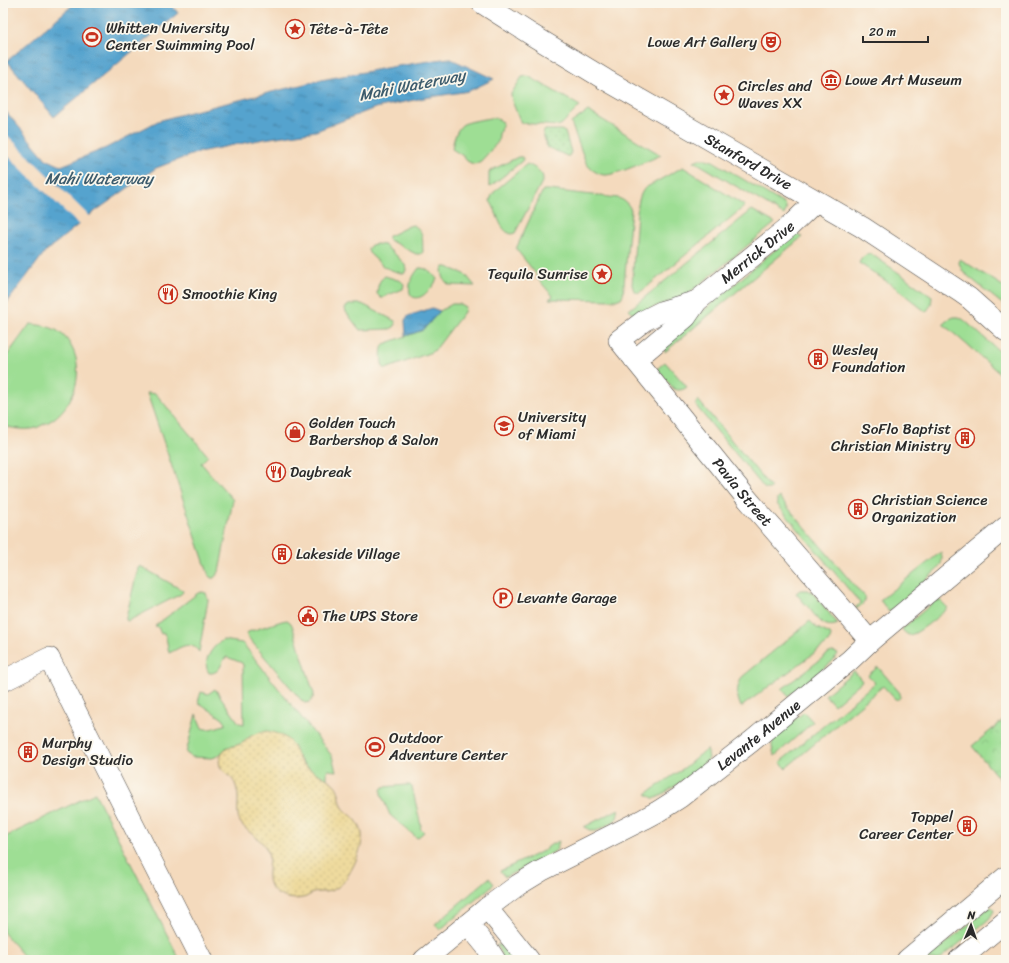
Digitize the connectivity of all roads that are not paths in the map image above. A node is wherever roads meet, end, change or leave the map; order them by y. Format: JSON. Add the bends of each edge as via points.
{"nodes":[{"id":1,"x":482,"y":3,"type":"edge"},
{"id":2,"x":816,"y":201,"type":"junction"},
{"id":3,"x":697,"y":301,"type":"junction"},
{"id":4,"x":1006,"y":331,"type":"edge"},
{"id":5,"x":619,"y":340,"type":"joint"},
{"id":6,"x":635,"y":360,"type":"junction"},
{"id":7,"x":1006,"y":527,"type":"edge"},
{"id":8,"x":870,"y":641,"type":"junction"},
{"id":9,"x":3,"y":681,"type":"edge"},
{"id":10,"x":1006,"y":877,"type":"edge"},
{"id":11,"x":487,"y":908,"type":"junction"},
{"id":12,"x":1006,"y":921,"type":"edge"},
{"id":13,"x":468,"y":924,"type":"junction"},
{"id":14,"x":202,"y":960,"type":"edge"},
{"id":15,"x":424,"y":960,"type":"edge"},
{"id":16,"x":495,"y":960,"type":"edge"},
{"id":17,"x":529,"y":960,"type":"edge"},
{"id":18,"x":907,"y":960,"type":"edge"},
{"id":19,"x":959,"y":960,"type":"edge"}],
"edges":[{"from":1,"to":2,"type":"street","name":"Stanford Drive","via":[[606,80]]},
{"from":2,"to":3,"type":"street","name":"Merrick Drive","via":[[790,226]]},
{"from":2,"to":4,"type":"street","name":"Stanford Drive","via":[[960,291]]},
{"from":3,"to":5,"type":"street","name":"Merrick Drive","via":[[663,311],[645,320]]},
{"from":3,"to":6,"type":"street","name":"Merrick Drive","via":[[686,317]]},
{"from":5,"to":6,"type":"street","name":"Pavia Street"},
{"from":6,"to":8,"type":"street","name":"Pavia Street","via":[[744,495]]},
{"from":7,"to":8,"type":"street","name":"Levante Avenue"},
{"from":8,"to":11,"type":"street","name":"Levante Avenue","via":[[752,741],[671,803],[541,871]]},
{"from":9,"to":14,"type":"street","via":[[49,658]]},
{"from":10,"to":18,"type":"street"},
{"from":11,"to":13,"type":"street","name":"Levante Avenue"},
{"from":11,"to":17,"type":"street"},
{"from":12,"to":19,"type":"street"},
{"from":13,"to":15,"type":"street","name":"Levante Avenue"},
{"from":13,"to":16,"type":"street"}]}
